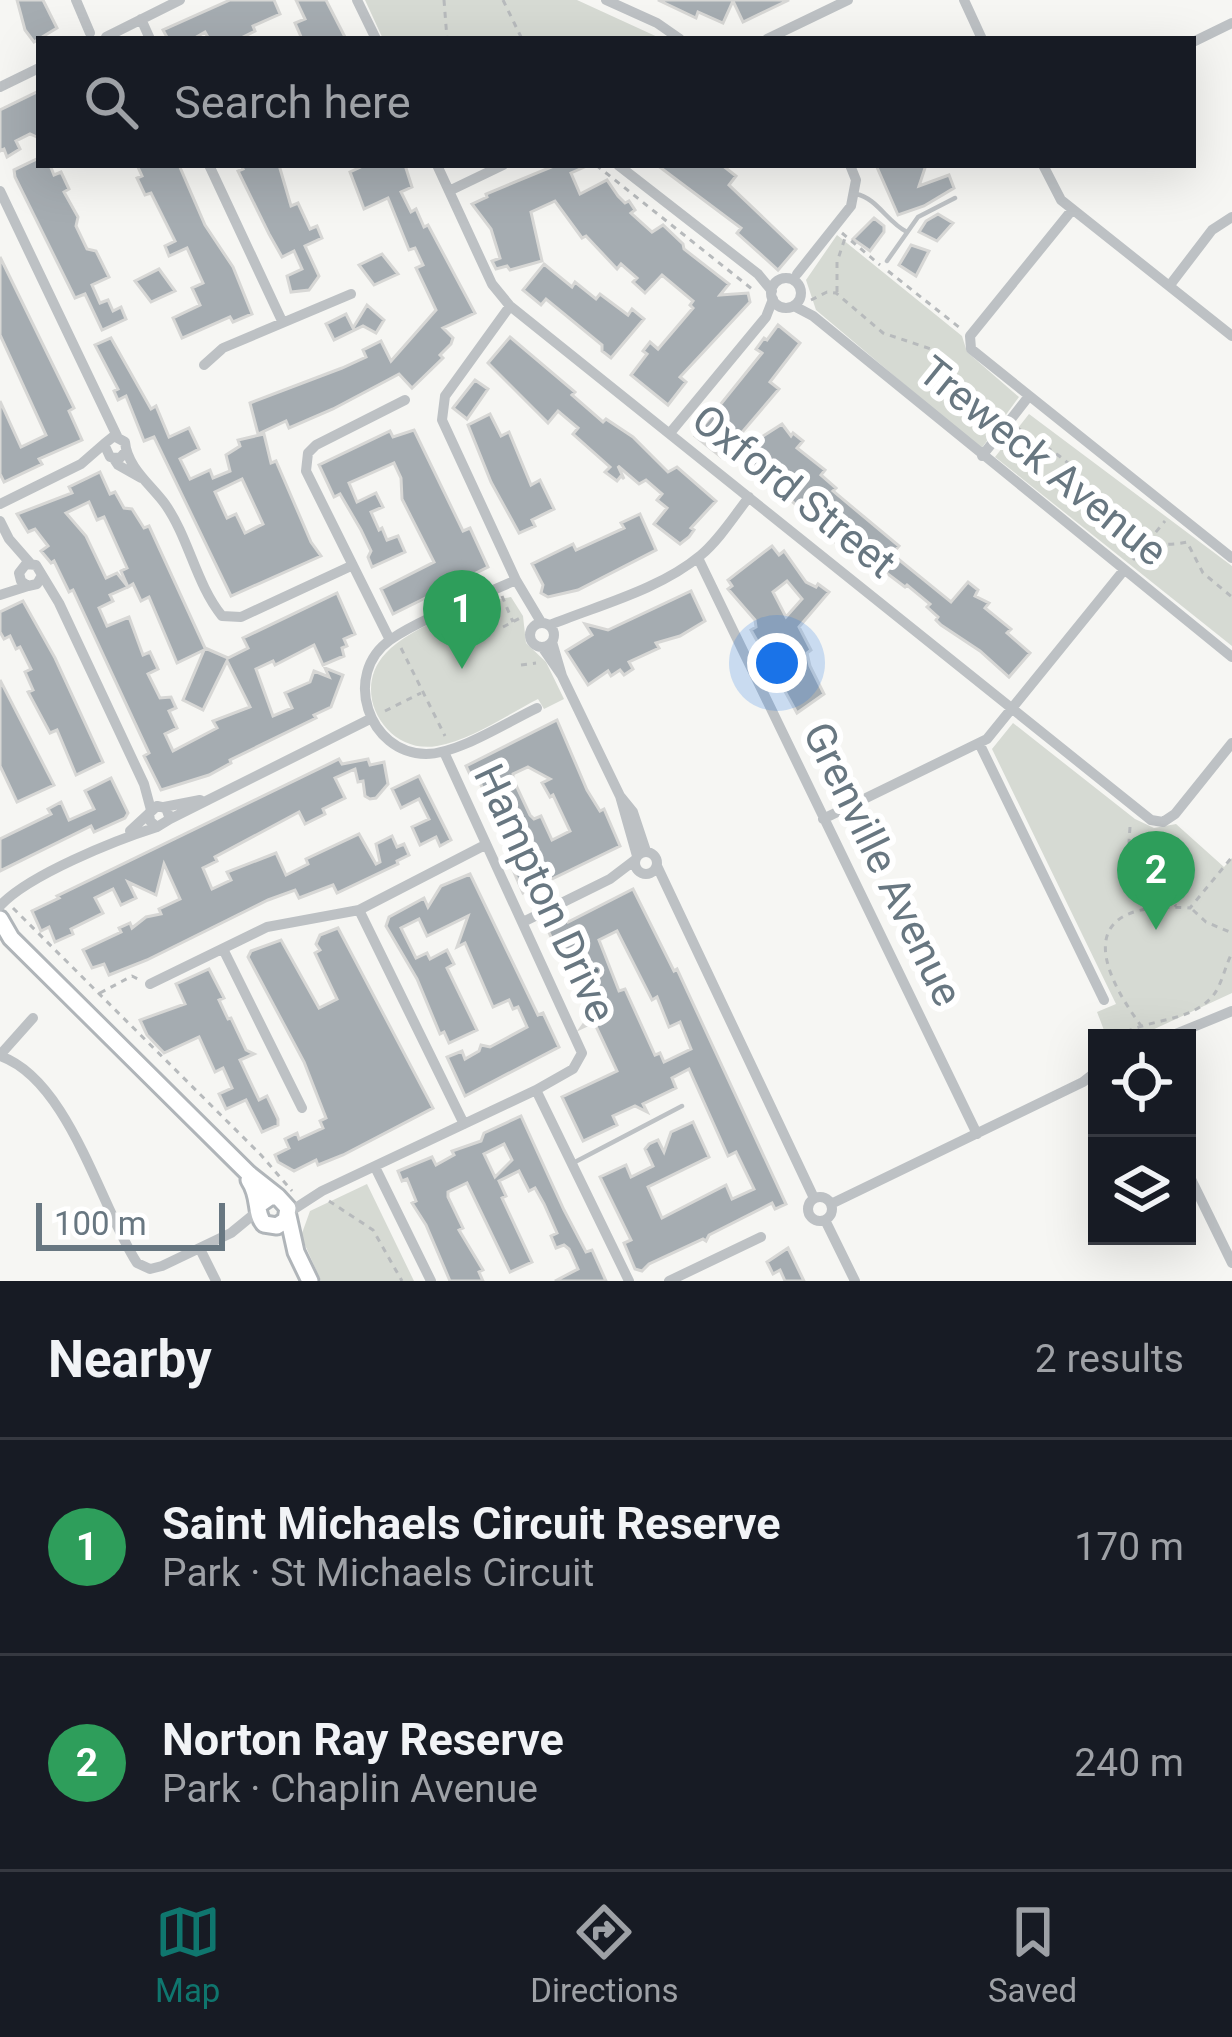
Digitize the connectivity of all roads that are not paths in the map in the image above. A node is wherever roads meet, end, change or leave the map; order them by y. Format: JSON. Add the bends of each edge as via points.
{"nodes":[{"id":1,"x":76,"y":0,"type":"edge"},
{"id":2,"x":181,"y":0,"type":"edge"},
{"id":3,"x":357,"y":0,"type":"edge"},
{"id":4,"x":607,"y":0,"type":"edge"},
{"id":5,"x":848,"y":0,"type":"edge"},
{"id":6,"x":964,"y":0,"type":"edge"},
{"id":7,"x":141,"y":19,"type":"junction"},
{"id":8,"x":1232,"y":23,"type":"edge"},
{"id":9,"x":791,"y":34,"type":"edge"},
{"id":10,"x":88,"y":36,"type":"edge"},
{"id":11,"x":110,"y":36,"type":"edge"},
{"id":12,"x":149,"y":36,"type":"edge"},
{"id":13,"x":375,"y":36,"type":"edge"},
{"id":14,"x":676,"y":36,"type":"edge"},
{"id":15,"x":981,"y":36,"type":"edge"},
{"id":16,"x":1196,"y":41,"type":"edge"},
{"id":17,"x":36,"y":69,"type":"edge"},
{"id":18,"x":0,"y":87,"type":"edge"},
{"id":19,"x":210,"y":168,"type":"edge"},
{"id":20,"x":438,"y":168,"type":"edge"},
{"id":21,"x":497,"y":168,"type":"edge"},
{"id":22,"x":621,"y":168,"type":"edge"},
{"id":23,"x":851,"y":168,"type":"edge"},
{"id":24,"x":1044,"y":168,"type":"edge"},
{"id":25,"x":449,"y":190,"type":"junction"},
{"id":26,"x":0,"y":191,"type":"edge"},
{"id":27,"x":856,"y":194,"type":"junction"},
{"id":28,"x":955,"y":198,"type":"dead end"},
{"id":29,"x":1072,"y":210,"type":"junction"},
{"id":30,"x":1232,"y":217,"type":"edge"},
{"id":31,"x":908,"y":232,"type":"junction"},
{"id":32,"x":887,"y":261,"type":"dead end"},
{"id":33,"x":797,"y":274,"type":"dead end"},
{"id":34,"x":1170,"y":285,"type":"junction"},
{"id":35,"x":351,"y":294,"type":"dead end"},
{"id":36,"x":790,"y":300,"type":"junction"},
{"id":37,"x":510,"y":306,"type":"junction"},
{"id":38,"x":282,"y":321,"type":"junction"},
{"id":39,"x":1232,"y":335,"type":"edge"},
{"id":40,"x":204,"y":365,"type":"dead end"},
{"id":41,"x":1029,"y":396,"type":"junction"},
{"id":42,"x":405,"y":400,"type":"dead end"},
{"id":43,"x":670,"y":433,"type":"junction"},
{"id":44,"x":109,"y":440,"type":"junction"},
{"id":45,"x":116,"y":456,"type":"junction"},
{"id":46,"x":982,"y":456,"type":"junction"},
{"id":47,"x":81,"y":464,"type":"junction"},
{"id":48,"x":749,"y":497,"type":"junction"},
{"id":49,"x":0,"y":504,"type":"edge"},
{"id":50,"x":0,"y":521,"type":"edge"},
{"id":51,"x":9,"y":539,"type":"junction"},
{"id":52,"x":698,"y":557,"type":"junction"},
{"id":53,"x":1232,"y":558,"type":"edge"},
{"id":54,"x":29,"y":563,"type":"junction"},
{"id":55,"x":351,"y":566,"type":"junction"},
{"id":56,"x":1124,"y":570,"type":"junction"},
{"id":57,"x":41,"y":577,"type":"junction"},
{"id":58,"x":24,"y":580,"type":"junction"},
{"id":59,"x":516,"y":580,"type":"junction"},
{"id":60,"x":0,"y":595,"type":"edge"},
{"id":61,"x":524,"y":595,"type":"junction"},
{"id":62,"x":58,"y":607,"type":"junction"},
{"id":63,"x":545,"y":636,"type":"junction"},
{"id":64,"x":393,"y":638,"type":"junction"},
{"id":65,"x":1232,"y":657,"type":"edge"},
{"id":66,"x":537,"y":708,"type":"dead end"},
{"id":67,"x":1013,"y":709,"type":"junction"},
{"id":68,"x":370,"y":719,"type":"junction"},
{"id":69,"x":1232,"y":743,"type":"edge"},
{"id":70,"x":980,"y":745,"type":"junction"},
{"id":71,"x":448,"y":750,"type":"junction"},
{"id":72,"x":159,"y":811,"type":"junction"},
{"id":73,"x":823,"y":819,"type":"junction"},
{"id":74,"x":126,"y":836,"type":"junction"},
{"id":75,"x":485,"y":845,"type":"junction"},
{"id":76,"x":644,"y":863,"type":"junction"},
{"id":77,"x":28,"y":885,"type":"junction"},
{"id":78,"x":0,"y":892,"type":"edge"},
{"id":79,"x":0,"y":906,"type":"edge"},
{"id":80,"x":359,"y":910,"type":"junction"},
{"id":81,"x":0,"y":919,"type":"edge"},
{"id":82,"x":523,"y":922,"type":"junction"},
{"id":83,"x":6,"y":935,"type":"edge"},
{"id":84,"x":223,"y":949,"type":"junction"},
{"id":85,"x":150,"y":984,"type":"road end"},
{"id":86,"x":1104,"y":1000,"type":"dead end"},
{"id":87,"x":1232,"y":1011,"type":"edge"},
{"id":88,"x":33,"y":1018,"type":"dead end"},
{"id":89,"x":1193,"y":1029,"type":"edge"},
{"id":90,"x":0,"y":1056,"type":"edge"},
{"id":91,"x":1088,"y":1080,"type":"edge"},
{"id":92,"x":536,"y":1090,"type":"junction"},
{"id":93,"x":682,"y":1106,"type":"dead end"},
{"id":94,"x":302,"y":1108,"type":"dead end"},
{"id":95,"x":464,"y":1124,"type":"junction"},
{"id":96,"x":977,"y":1134,"type":"junction"},
{"id":97,"x":570,"y":1164,"type":"junction"},
{"id":98,"x":375,"y":1167,"type":"junction"},
{"id":99,"x":249,"y":1174,"type":"junction"},
{"id":100,"x":1196,"y":1190,"type":"edge"},
{"id":101,"x":814,"y":1198,"type":"junction"},
{"id":102,"x":286,"y":1203,"type":"junction"},
{"id":103,"x":831,"y":1204,"type":"junction"},
{"id":104,"x":263,"y":1217,"type":"junction"},
{"id":105,"x":825,"y":1220,"type":"junction"},
{"id":106,"x":761,"y":1237,"type":"dead end"},
{"id":107,"x":200,"y":1249,"type":"junction"},
{"id":108,"x":296,"y":1252,"type":"junction"},
{"id":109,"x":1232,"y":1263,"type":"edge"},
{"id":110,"x":694,"y":1276,"type":"edge"},
{"id":111,"x":215,"y":1281,"type":"edge"},
{"id":112,"x":310,"y":1281,"type":"edge"},
{"id":113,"x":431,"y":1281,"type":"edge"},
{"id":114,"x":629,"y":1281,"type":"edge"},
{"id":115,"x":669,"y":1281,"type":"edge"},
{"id":116,"x":854,"y":1281,"type":"edge"}],
"edges":[{"from":1,"to":10,"type":"street"},
{"from":2,"to":7,"type":"street"},
{"from":3,"to":13,"type":"street"},
{"from":4,"to":14,"type":"street"},
{"from":5,"to":9,"type":"street"},
{"from":6,"to":15,"type":"street"},
{"from":7,"to":11,"type":"street"},
{"from":7,"to":12,"type":"street"},
{"from":8,"to":16,"type":"street"},
{"from":17,"to":18,"type":"street"},
{"from":19,"to":38,"type":"street"},
{"from":20,"to":25,"type":"street","name":"Oxford Street"},
{"from":21,"to":25,"type":"street"},
{"from":22,"to":36,"type":"street","name":"Treweck Avenue"},
{"from":23,"to":27,"type":"street"},
{"from":24,"to":29,"type":"street"},
{"from":25,"to":37,"type":"street","name":"Oxford Street"},
{"from":26,"to":44,"type":"street","via":[[103,405]]},
{"from":27,"to":31,"type":"lane"},
{"from":27,"to":33,"type":"street"},
{"from":28,"to":31,"type":"lane","via":[[925,211]]},
{"from":29,"to":34,"type":"street"},
{"from":29,"to":41,"type":"street","via":[[970,336],[971,349]]},
{"from":30,"to":34,"type":"street","via":[[1212,230]]},
{"from":31,"to":32,"type":"lane"},
{"from":34,"to":39,"type":"street"},
{"from":35,"to":38,"type":"street"},
{"from":36,"to":43,"type":"street","via":[[766,317]]},
{"from":36,"to":46,"type":"street","name":"Treweck Avenue"},
{"from":37,"to":43,"type":"street","name":"Oxford Street"},
{"from":37,"to":59,"type":"street","via":[[441,407]]},
{"from":38,"to":40,"type":"street","via":[[214,352]]},
{"from":41,"to":46,"type":"street"},
{"from":41,"to":53,"type":"street"},
{"from":42,"to":55,"type":"street","via":[[316,445],[305,460]]},
{"from":43,"to":48,"type":"street","name":"Oxford Street"},
{"from":44,"to":45,"type":"street"},
{"from":44,"to":45,"type":"street","via":[[125,442]]},
{"from":44,"to":47,"type":"street"},
{"from":45,"to":47,"type":"street"},
{"from":45,"to":55,"type":"street","via":[[165,504],[222,616],[241,617]]},
{"from":46,"to":56,"type":"street","name":"Treweck Avenue"},
{"from":47,"to":49,"type":"street"},
{"from":48,"to":52,"type":"street"},
{"from":48,"to":67,"type":"street","name":"Oxford Street"},
{"from":50,"to":51,"type":"street"},
{"from":51,"to":54,"type":"street"},
{"from":51,"to":58,"type":"street"},
{"from":52,"to":63,"type":"street"},
{"from":52,"to":73,"type":"street","name":"Grenville Avenue"},
{"from":54,"to":57,"type":"street"},
{"from":54,"to":58,"type":"street"},
{"from":55,"to":64,"type":"street"},
{"from":56,"to":65,"type":"street","name":"Treweck Avenue"},
{"from":56,"to":67,"type":"street"},
{"from":57,"to":58,"type":"street"},
{"from":57,"to":62,"type":"street"},
{"from":58,"to":60,"type":"street"},
{"from":58,"to":62,"type":"street"},
{"from":59,"to":61,"type":"street"},
{"from":59,"to":64,"type":"street"},
{"from":61,"to":63,"type":"street"},
{"from":61,"to":63,"type":"street"},
{"from":62,"to":72,"type":"street"},
{"from":63,"to":76,"type":"street"},
{"from":64,"to":68,"type":"street","via":[[365,681]]},
{"from":66,"to":71,"type":"street"},
{"from":67,"to":69,"type":"street","name":"Oxford Street","via":[[1163,822]]},
{"from":67,"to":70,"type":"street"},
{"from":68,"to":71,"type":"street","via":[[399,747]]},
{"from":68,"to":72,"type":"street","via":[[203,801]]},
{"from":70,"to":73,"type":"street"},
{"from":70,"to":86,"type":"street"},
{"from":71,"to":75,"type":"street","name":"Hampton Drive"},
{"from":72,"to":74,"type":"street"},
{"from":72,"to":74,"type":"street","via":[[150,821],[157,826]]},
{"from":73,"to":96,"type":"street","name":"Grenville Avenue"},
{"from":74,"to":77,"type":"street"},
{"from":75,"to":80,"type":"street"},
{"from":75,"to":82,"type":"street","name":"Hampton Drive"},
{"from":76,"to":82,"type":"street"},
{"from":76,"to":101,"type":"street","via":[[674,906]]},
{"from":77,"to":78,"type":"street"},
{"from":77,"to":79,"type":"street"},
{"from":80,"to":84,"type":"street","via":[[266,927]]},
{"from":80,"to":95,"type":"street"},
{"from":81,"to":83,"type":"street"},
{"from":82,"to":92,"type":"street","name":"Hampton Drive","via":[[582,1053],[573,1070]]},
{"from":83,"to":99,"type":"street"},
{"from":84,"to":85,"type":"street"},
{"from":84,"to":94,"type":"street"},
{"from":87,"to":89,"type":"street"},
{"from":88,"to":90,"type":"street"},
{"from":90,"to":107,"type":"street","via":[[61,1110],[137,1263],[162,1267]]},
{"from":91,"to":96,"type":"street"},
{"from":92,"to":95,"type":"street","name":"Hampton Drive"},
{"from":92,"to":97,"type":"street"},
{"from":93,"to":97,"type":"lane"},
{"from":95,"to":98,"type":"street","name":"Hampton Drive"},
{"from":96,"to":103,"type":"street"},
{"from":97,"to":114,"type":"street"},
{"from":98,"to":102,"type":"street","name":"Hampton Drive"},
{"from":98,"to":113,"type":"street"},
{"from":99,"to":102,"type":"street"},
{"from":99,"to":104,"type":"street"},
{"from":100,"to":109,"type":"street"},
{"from":101,"to":103,"type":"street"},
{"from":101,"to":105,"type":"street","via":[[810,1216]]},
{"from":102,"to":104,"type":"street","via":[[270,1197]]},
{"from":102,"to":104,"type":"street","via":[[282,1224]]},
{"from":102,"to":108,"type":"street"},
{"from":103,"to":105,"type":"street"},
{"from":104,"to":107,"type":"street"},
{"from":104,"to":108,"type":"street"},
{"from":105,"to":116,"type":"street"},
{"from":106,"to":110,"type":"street"},
{"from":107,"to":111,"type":"street"},
{"from":108,"to":112,"type":"street"},
{"from":110,"to":115,"type":"street"}]}
